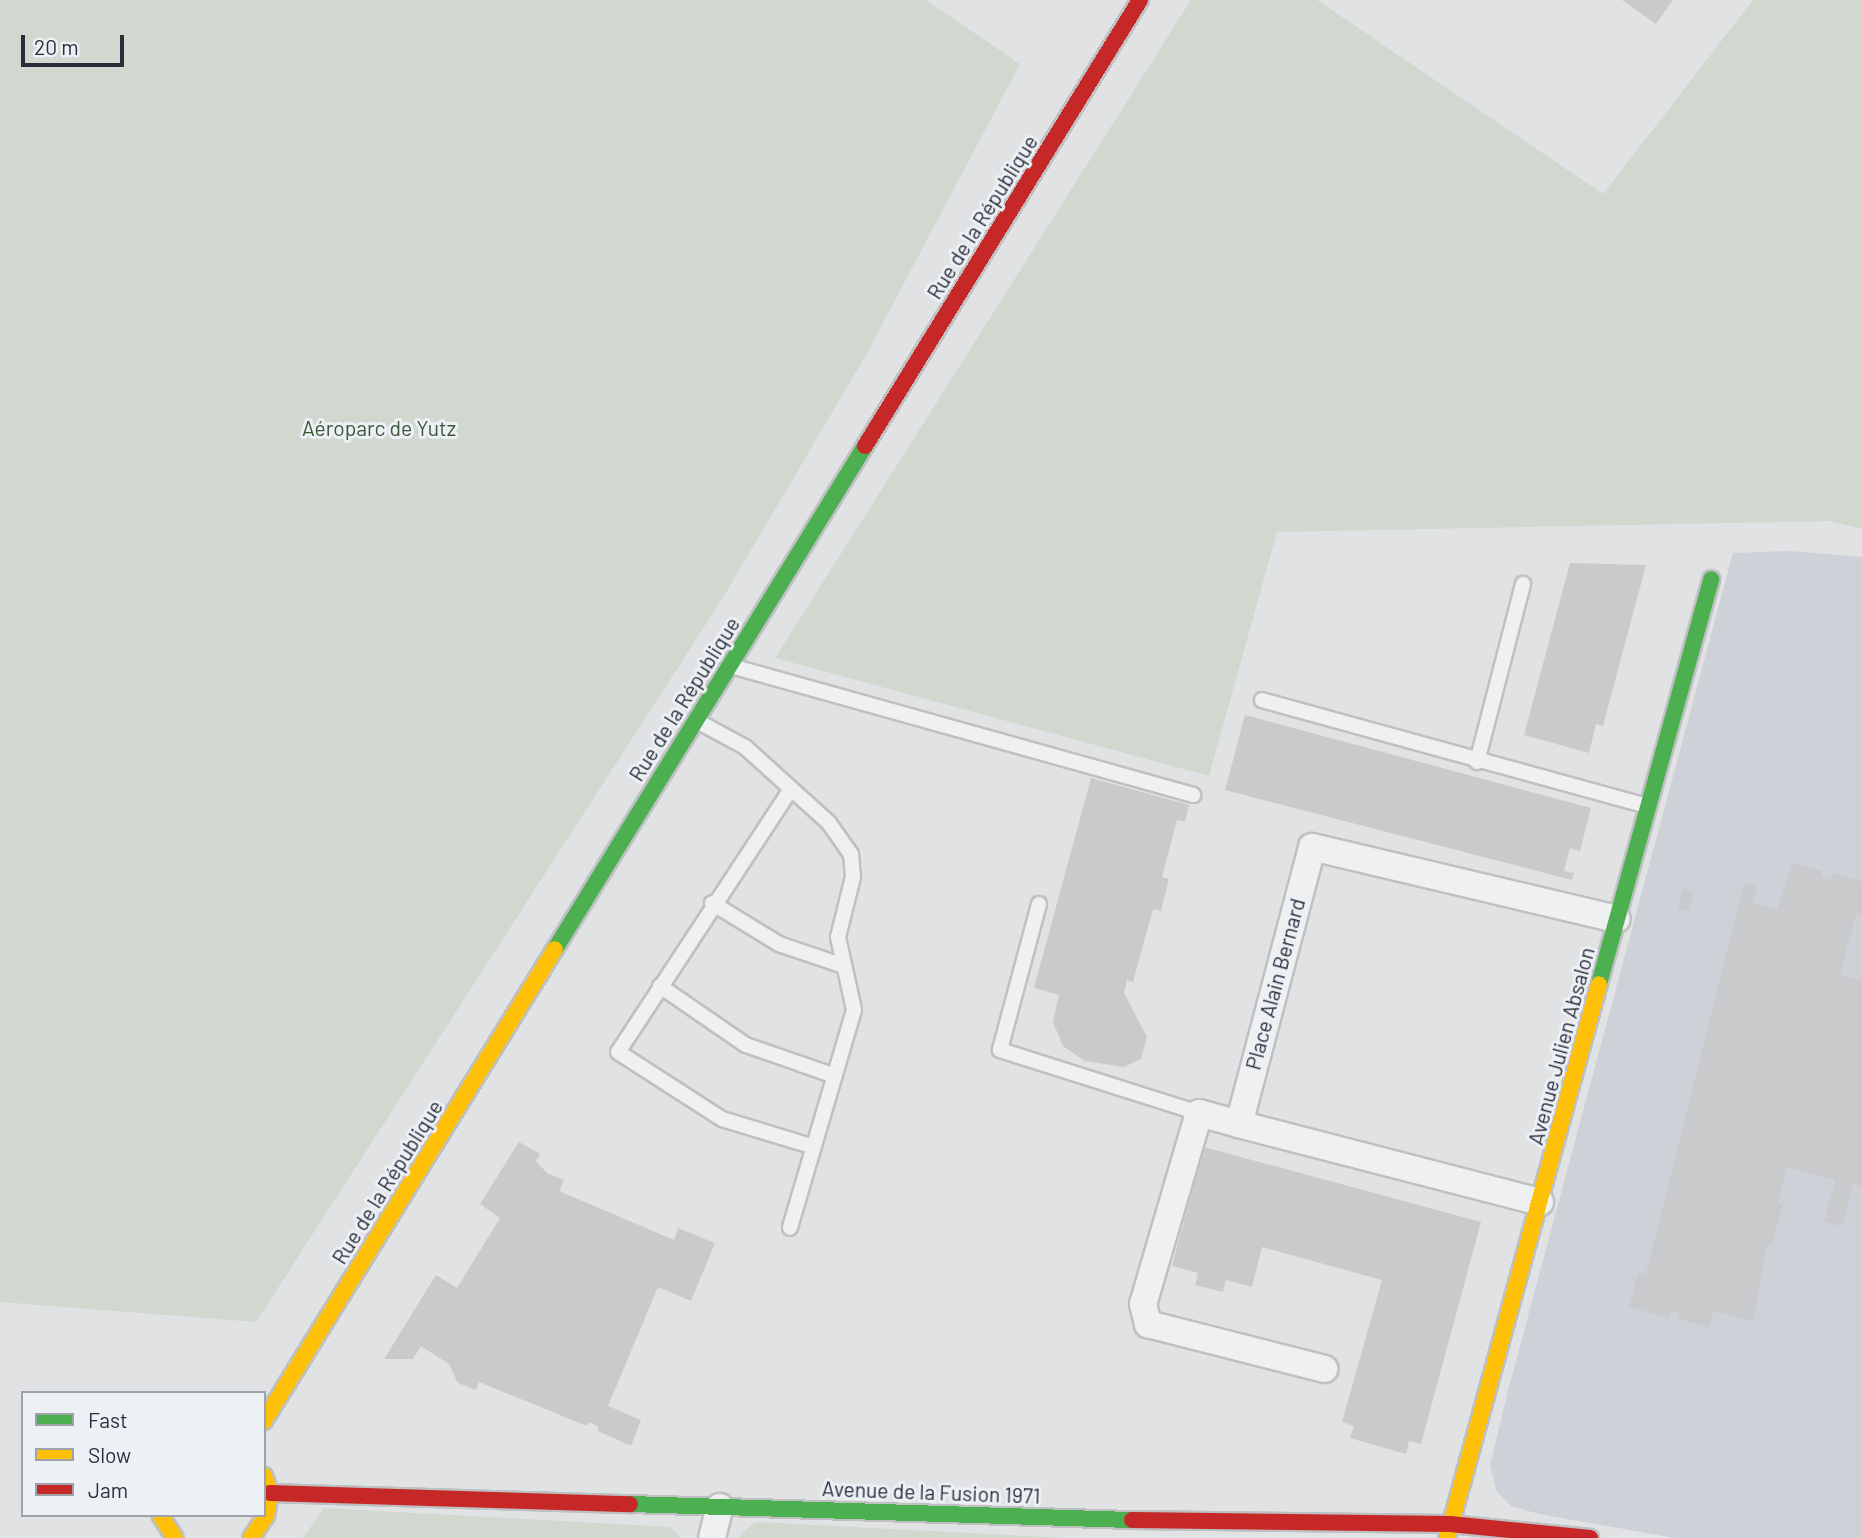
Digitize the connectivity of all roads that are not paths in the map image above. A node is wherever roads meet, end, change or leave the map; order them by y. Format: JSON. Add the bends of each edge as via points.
{"nodes":[{"id":1,"x":1140,"y":0,"type":"edge"},
{"id":2,"x":1711,"y":579,"type":"dead end"},
{"id":3,"x":1523,"y":584,"type":"dead end"},
{"id":4,"x":730,"y":666,"type":"junction"},
{"id":5,"x":1262,"y":700,"type":"dead end"},
{"id":6,"x":696,"y":720,"type":"junction"},
{"id":7,"x":1477,"y":762,"type":"junction"},
{"id":8,"x":789,"y":792,"type":"junction"},
{"id":9,"x":1193,"y":795,"type":"dead end"},
{"id":10,"x":1648,"y":807,"type":"junction"},
{"id":11,"x":712,"y":902,"type":"junction"},
{"id":12,"x":1039,"y":904,"type":"dead end"},
{"id":13,"x":1617,"y":919,"type":"junction"},
{"id":14,"x":841,"y":965,"type":"junction"},
{"id":15,"x":660,"y":986,"type":"junction"},
{"id":16,"x":835,"y":1076,"type":"junction"},
{"id":17,"x":1199,"y":1113,"type":"junction"},
{"id":18,"x":1239,"y":1124,"type":"junction"},
{"id":19,"x":814,"y":1147,"type":"junction"},
{"id":20,"x":1539,"y":1202,"type":"junction"},
{"id":21,"x":790,"y":1228,"type":"dead end"},
{"id":22,"x":1324,"y":1369,"type":"dead end"},
{"id":23,"x":266,"y":1418,"type":"edge"},
{"id":24,"x":266,"y":1482,"type":"edge"},
{"id":25,"x":270,"y":1493,"type":"junction"},
{"id":26,"x":720,"y":1507,"type":"junction"},
{"id":27,"x":266,"y":1516,"type":"edge"},
{"id":28,"x":161,"y":1517,"type":"edge"},
{"id":29,"x":265,"y":1517,"type":"edge"},
{"id":30,"x":1448,"y":1531,"type":"edge"},
{"id":31,"x":176,"y":1538,"type":"edge"},
{"id":32,"x":251,"y":1538,"type":"edge"},
{"id":33,"x":712,"y":1538,"type":"edge"},
{"id":34,"x":1590,"y":1538,"type":"edge"}],
"edges":[{"from":1,"to":4,"type":"street","name":"Rue de la République"},
{"from":2,"to":10,"type":"street","name":"Avenue Julien Absalon"},
{"from":3,"to":7,"type":"lane"},
{"from":4,"to":6,"type":"street","name":"Rue de la République"},
{"from":4,"to":9,"type":"lane"},
{"from":5,"to":7,"type":"lane"},
{"from":6,"to":8,"type":"lane","via":[[745,747]]},
{"from":6,"to":23,"type":"street","name":"Rue de la République"},
{"from":7,"to":10,"type":"lane"},
{"from":8,"to":11,"type":"lane"},
{"from":8,"to":14,"type":"lane","via":[[829,823],[851,854],[853,877],[838,937]]},
{"from":10,"to":13,"type":"street","name":"Avenue Julien Absalon"},
{"from":11,"to":14,"type":"lane","via":[[779,944]]},
{"from":11,"to":15,"type":"lane"},
{"from":12,"to":17,"type":"lane","via":[[1000,1050]]},
{"from":13,"to":18,"type":"street","name":"Place Alain Bernard","via":[[1312,847]]},
{"from":13,"to":20,"type":"street","name":"Avenue Julien Absalon"},
{"from":14,"to":16,"type":"lane","via":[[851,983],[854,1010]]},
{"from":15,"to":16,"type":"lane","via":[[746,1045]]},
{"from":15,"to":19,"type":"lane","via":[[618,1052],[722,1119]]},
{"from":16,"to":19,"type":"lane"},
{"from":17,"to":18,"type":"street"},
{"from":17,"to":22,"type":"street","via":[[1143,1304],[1148,1324]]},
{"from":18,"to":20,"type":"street"},
{"from":19,"to":21,"type":"lane"},
{"from":20,"to":30,"type":"street","name":"Avenue Julien Absalon"},
{"from":24,"to":25,"type":"street"},
{"from":25,"to":26,"type":"street","name":"Avenue de la Fusion 1971"},
{"from":25,"to":27,"type":"street"},
{"from":26,"to":30,"type":"street","name":"Avenue de la Fusion 1971"},
{"from":26,"to":33,"type":"street"},
{"from":28,"to":31,"type":"street"},
{"from":29,"to":32,"type":"street"},
{"from":30,"to":34,"type":"street","name":"Avenue de la Fusion 1971"}]}
